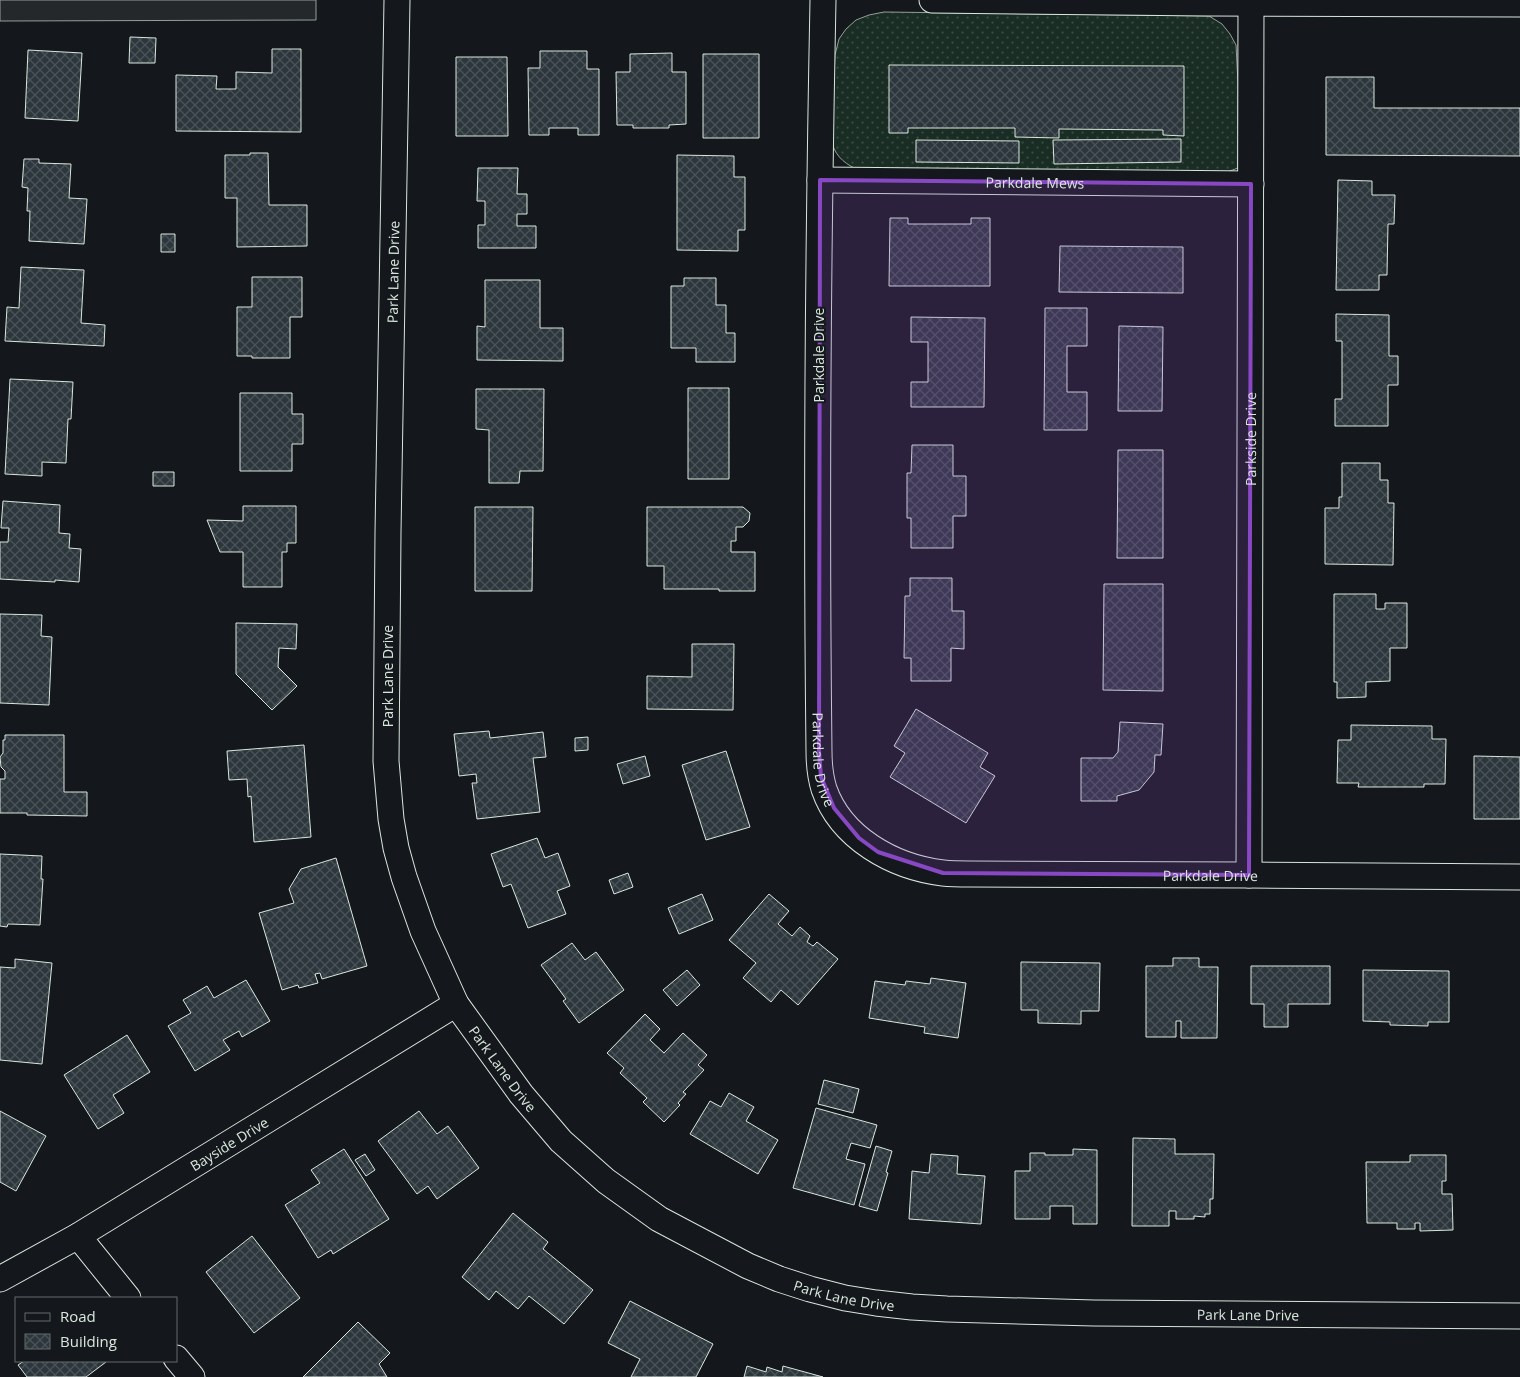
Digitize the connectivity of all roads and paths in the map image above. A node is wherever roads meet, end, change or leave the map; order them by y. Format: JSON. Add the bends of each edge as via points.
{"nodes":[{"id":1,"x":397,"y":0,"type":"edge"},
{"id":2,"x":823,"y":0,"type":"edge"},
{"id":3,"x":932,"y":0,"type":"edge"},
{"id":4,"x":1208,"y":2,"type":"edge"},
{"id":5,"x":1251,"y":3,"type":"junction"},
{"id":6,"x":1520,"y":4,"type":"edge"},
{"id":7,"x":820,"y":180,"type":"junction"},
{"id":8,"x":1251,"y":184,"type":"junction"},
{"id":9,"x":1249,"y":875,"type":"junction"},
{"id":10,"x":1520,"y":877,"type":"edge"},
{"id":11,"x":456,"y":1004,"type":"junction"},
{"id":12,"x":78,"y":1236,"type":"junction"},
{"id":13,"x":0,"y":1279,"type":"edge"},
{"id":14,"x":127,"y":1297,"type":"edge"},
{"id":15,"x":1520,"y":1316,"type":"edge"},
{"id":16,"x":178,"y":1360,"type":"edge"},
{"id":17,"x":192,"y":1377,"type":"edge"}],
"edges":[{"from":1,"to":11,"type":"street","name":"Park Lane Drive","via":[[386,761],[391,818],[404,877],[423,931]]},
{"from":2,"to":7,"type":"street","name":"Parkdale Drive"},
{"from":3,"to":4,"type":"street"},
{"from":4,"to":5,"type":"street"},
{"from":5,"to":6,"type":"street"},
{"from":5,"to":8,"type":"street","name":"Parkside Drive"},
{"from":7,"to":8,"type":"street","name":"Parkdale Mews"},
{"from":7,"to":9,"type":"street","name":"Parkdale Drive","via":[[819,751],[821,777],[834,808],[845,824],[878,852],[899,862],[943,873]]},
{"from":8,"to":9,"type":"street","name":"Parkside Drive"},
{"from":9,"to":10,"type":"street","name":"Parkdale Drive"},
{"from":11,"to":12,"type":"street","name":"Bayside Drive"},
{"from":11,"to":15,"type":"street","name":"Park Lane Drive","via":[[521,1094],[561,1141],[606,1181],[659,1218],[748,1266],[810,1289],[876,1303],[947,1309]]},
{"from":12,"to":13,"type":"street","name":"Bayside Drive"},
{"from":12,"to":14,"type":"street"},
{"from":16,"to":17,"type":"street"}]}
